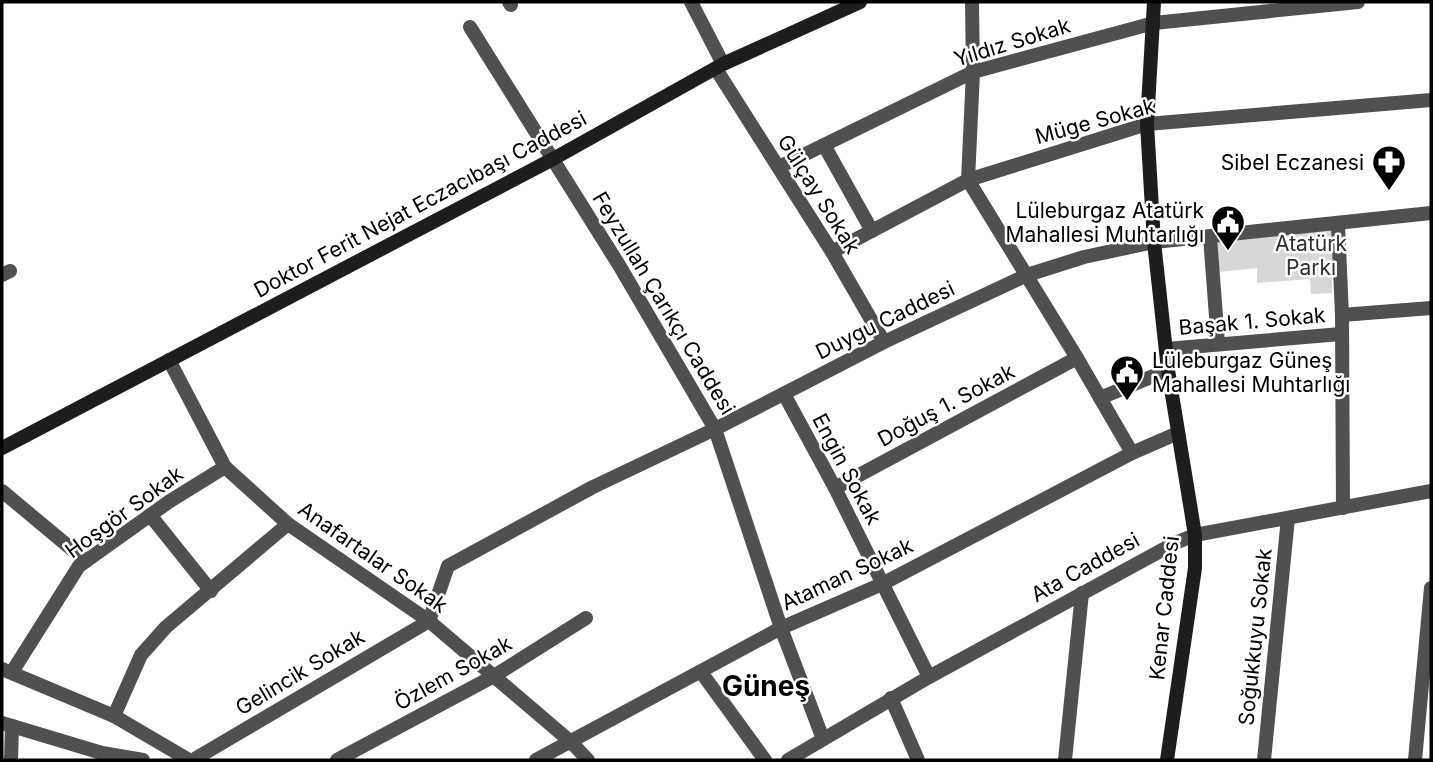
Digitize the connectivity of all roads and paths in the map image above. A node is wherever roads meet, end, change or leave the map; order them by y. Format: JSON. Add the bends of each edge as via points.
{"nodes":[{"id":1,"x":691,"y":2,"type":"edge"},
{"id":2,"x":860,"y":2,"type":"edge"},
{"id":3,"x":972,"y":2,"type":"edge"},
{"id":4,"x":1154,"y":2,"type":"edge"},
{"id":5,"x":1358,"y":2,"type":"edge"},
{"id":6,"x":1154,"y":23,"type":"junction"},
{"id":7,"x":470,"y":27,"type":"dead end"},
{"id":8,"x":720,"y":66,"type":"junction"},
{"id":9,"x":973,"y":72,"type":"junction"},
{"id":10,"x":1431,"y":100,"type":"edge"},
{"id":11,"x":1147,"y":124,"type":"junction"},
{"id":12,"x":824,"y":145,"type":"junction"},
{"id":13,"x":553,"y":159,"type":"junction"},
{"id":14,"x":779,"y":167,"type":"junction"},
{"id":15,"x":968,"y":180,"type":"junction"},
{"id":16,"x":1431,"y":213,"type":"edge"},
{"id":17,"x":1338,"y":225,"type":"junction"},
{"id":18,"x":872,"y":231,"type":"junction"},
{"id":19,"x":1210,"y":237,"type":"junction"},
{"id":20,"x":1154,"y":242,"type":"junction"},
{"id":21,"x":832,"y":252,"type":"junction"},
{"id":22,"x":1027,"y":275,"type":"junction"},
{"id":23,"x":1431,"y":308,"type":"edge"},
{"id":24,"x":1342,"y":315,"type":"junction"},
{"id":25,"x":1341,"y":334,"type":"junction"},
{"id":26,"x":884,"y":342,"type":"junction"},
{"id":27,"x":1218,"y":343,"type":"junction"},
{"id":28,"x":1166,"y":349,"type":"junction"},
{"id":29,"x":1077,"y":358,"type":"junction"},
{"id":30,"x":169,"y":360,"type":"junction"},
{"id":31,"x":1168,"y":370,"type":"junction"},
{"id":32,"x":784,"y":394,"type":"junction"},
{"id":33,"x":1100,"y":398,"type":"junction"},
{"id":34,"x":715,"y":429,"type":"junction"},
{"id":35,"x":1178,"y":433,"type":"junction"},
{"id":36,"x":2,"y":448,"type":"edge"},
{"id":37,"x":1132,"y":453,"type":"junction"},
{"id":38,"x":225,"y":467,"type":"junction"},
{"id":39,"x":835,"y":488,"type":"junction"},
{"id":40,"x":1431,"y":491,"type":"edge"},
{"id":41,"x":3,"y":496,"type":"edge"},
{"id":42,"x":1343,"y":508,"type":"junction"},
{"id":43,"x":150,"y":514,"type":"junction"},
{"id":44,"x":1288,"y":518,"type":"junction"},
{"id":45,"x":288,"y":524,"type":"junction"},
{"id":46,"x":1195,"y":535,"type":"junction"},
{"id":47,"x":86,"y":561,"type":"junction"},
{"id":48,"x":882,"y":584,"type":"junction"},
{"id":49,"x":1431,"y":588,"type":"edge"},
{"id":50,"x":211,"y":591,"type":"junction"},
{"id":51,"x":1082,"y":593,"type":"junction"},
{"id":52,"x":586,"y":618,"type":"dead end"},
{"id":53,"x":429,"y":621,"type":"junction"},
{"id":54,"x":781,"y":628,"type":"junction"},
{"id":55,"x":7,"y":671,"type":"edge"},
{"id":56,"x":701,"y":672,"type":"junction"},
{"id":57,"x":494,"y":676,"type":"junction"},
{"id":58,"x":929,"y":677,"type":"junction"},
{"id":59,"x":891,"y":698,"type":"junction"},
{"id":60,"x":114,"y":716,"type":"junction"},
{"id":61,"x":7,"y":725,"type":"edge"},
{"id":62,"x":823,"y":739,"type":"junction"},
{"id":63,"x":571,"y":742,"type":"junction"},
{"id":64,"x":102,"y":757,"type":"edge"},
{"id":65,"x":796,"y":758,"type":"edge"},
{"id":66,"x":11,"y":760,"type":"edge"},
{"id":67,"x":143,"y":760,"type":"edge"},
{"id":68,"x":191,"y":760,"type":"edge"},
{"id":69,"x":337,"y":760,"type":"edge"},
{"id":70,"x":536,"y":760,"type":"edge"},
{"id":71,"x":588,"y":760,"type":"edge"},
{"id":72,"x":765,"y":760,"type":"edge"},
{"id":73,"x":918,"y":760,"type":"edge"},
{"id":74,"x":1065,"y":760,"type":"edge"},
{"id":75,"x":1167,"y":760,"type":"edge"},
{"id":76,"x":1264,"y":760,"type":"edge"},
{"id":77,"x":1415,"y":760,"type":"edge"}],
"edges":[{"from":1,"to":8,"type":"street","name":"Gülçay Sokak"},
{"from":2,"to":8,"type":"main road","name":"Doktor Ferit Nejat Eczacıbaşı Caddesi"},
{"from":3,"to":9,"type":"street"},
{"from":4,"to":6,"type":"main road","name":"Kenar Caddesi"},
{"from":5,"to":6,"type":"street","name":"Yıldız Sokak"},
{"from":6,"to":9,"type":"street","name":"Yıldız Sokak"},
{"from":6,"to":11,"type":"main road","name":"Kenar Caddesi"},
{"from":7,"to":13,"type":"street","name":"Feyzullah Çarıkçı Caddesi"},
{"from":8,"to":13,"type":"main road","name":"Doktor Ferit Nejat Eczacıbaşı Caddesi"},
{"from":8,"to":14,"type":"street","name":"Gülçay Sokak"},
{"from":9,"to":12,"type":"street","name":"Yıldız Sokak"},
{"from":9,"to":15,"type":"street"},
{"from":10,"to":11,"type":"street","name":"Müge Sokak"},
{"from":11,"to":15,"type":"street","name":"Müge Sokak"},
{"from":11,"to":20,"type":"main road","name":"Kenar Caddesi"},
{"from":12,"to":14,"type":"street","name":"Yıldız Sokak"},
{"from":12,"to":18,"type":"street"},
{"from":13,"to":30,"type":"main road","name":"Doktor Ferit Nejat Eczacıbaşı Caddesi"},
{"from":13,"to":34,"type":"street","name":"Feyzullah Çarıkçı Caddesi"},
{"from":14,"to":21,"type":"street","name":"Gülçay Sokak"},
{"from":15,"to":18,"type":"street","name":"Müge Sokak"},
{"from":15,"to":22,"type":"street"},
{"from":16,"to":17,"type":"street","name":"Duygu Caddesi"},
{"from":17,"to":19,"type":"street","name":"Duygu Caddesi"},
{"from":17,"to":24,"type":"street"},
{"from":18,"to":21,"type":"street","name":"Müge Sokak"},
{"from":19,"to":20,"type":"street","name":"Duygu Caddesi"},
{"from":19,"to":27,"type":"street"},
{"from":20,"to":22,"type":"street","name":"Duygu Caddesi"},
{"from":20,"to":28,"type":"main road","name":"Kenar Caddesi"},
{"from":21,"to":26,"type":"street","name":"Gülçay Sokak"},
{"from":22,"to":26,"type":"street","name":"Duygu Caddesi"},
{"from":22,"to":29,"type":"street"},
{"from":23,"to":24,"type":"street"},
{"from":24,"to":25,"type":"street"},
{"from":25,"to":27,"type":"street","name":"Başak 1. Sokak"},
{"from":25,"to":42,"type":"street"},
{"from":26,"to":32,"type":"street","name":"Duygu Caddesi"},
{"from":27,"to":28,"type":"street","name":"Başak 1. Sokak"},
{"from":28,"to":31,"type":"main road","name":"Kenar Caddesi"},
{"from":29,"to":33,"type":"street"},
{"from":29,"to":39,"type":"street","name":"Doğuş 1. Sokak"},
{"from":30,"to":36,"type":"main road","name":"Doktor Ferit Nejat Eczacıbaşı Caddesi"},
{"from":30,"to":38,"type":"street","name":"Anafartalar Sokak"},
{"from":31,"to":33,"type":"street"},
{"from":31,"to":35,"type":"main road","name":"Kenar Caddesi"},
{"from":32,"to":34,"type":"street","name":"Duygu Caddesi"},
{"from":32,"to":39,"type":"street","name":"Engin Sokak"},
{"from":33,"to":37,"type":"street"},
{"from":34,"to":53,"type":"street","name":"Duygu Caddesi","via":[[593,487],[449,566]]},
{"from":34,"to":54,"type":"street","name":"Feyzullah Çarıkçı Caddesi"},
{"from":35,"to":37,"type":"street","name":"Ataman Sokak"},
{"from":35,"to":46,"type":"main road","name":"Kenar Caddesi"},
{"from":37,"to":48,"type":"street","name":"Ataman Sokak"},
{"from":38,"to":43,"type":"street","name":"Hoşgör Sokak"},
{"from":38,"to":45,"type":"street","name":"Anafartalar Sokak"},
{"from":39,"to":48,"type":"street","name":"Engin Sokak"},
{"from":40,"to":42,"type":"street","name":"Ata Caddesi"},
{"from":41,"to":47,"type":"street"},
{"from":42,"to":44,"type":"street","name":"Ata Caddesi"},
{"from":43,"to":47,"type":"street","name":"Hoşgör Sokak"},
{"from":43,"to":50,"type":"street"},
{"from":44,"to":46,"type":"street","name":"Ata Caddesi"},
{"from":44,"to":76,"type":"street","name":"Soğukkuyu Sokak"},
{"from":45,"to":50,"type":"street"},
{"from":45,"to":53,"type":"street","name":"Anafartalar Sokak"},
{"from":46,"to":51,"type":"street","name":"Ata Caddesi"},
{"from":46,"to":75,"type":"main road","name":"Kenar Caddesi","via":[[1195,568]]},
{"from":47,"to":55,"type":"street","name":"Hoşgör Sokak"},
{"from":48,"to":54,"type":"street","name":"Ataman Sokak"},
{"from":48,"to":58,"type":"street","name":"Engin Sokak"},
{"from":49,"to":77,"type":"street"},
{"from":50,"to":60,"type":"street","via":[[141,654]]},
{"from":51,"to":58,"type":"street","name":"Ata Caddesi"},
{"from":51,"to":74,"type":"street"},
{"from":52,"to":57,"type":"street","name":"Özlem Sokak"},
{"from":53,"to":57,"type":"street","name":"Anafartalar Sokak"},
{"from":53,"to":68,"type":"street","name":"Gelincik Sokak"},
{"from":54,"to":56,"type":"street","name":"Ataman Sokak"},
{"from":54,"to":62,"type":"street","name":"Feyzullah Çarıkçı Caddesi"},
{"from":55,"to":60,"type":"street"},
{"from":56,"to":63,"type":"street","name":"Ataman Sokak"},
{"from":56,"to":72,"type":"street"},
{"from":57,"to":63,"type":"street","name":"Anafartalar Sokak"},
{"from":57,"to":69,"type":"street","name":"Özlem Sokak"},
{"from":58,"to":59,"type":"street","name":"Ata Caddesi"},
{"from":59,"to":62,"type":"street","name":"Ata Caddesi"},
{"from":59,"to":73,"type":"street"},
{"from":60,"to":68,"type":"street"},
{"from":61,"to":64,"type":"street"},
{"from":61,"to":66,"type":"street"},
{"from":62,"to":65,"type":"street","name":"Ata Caddesi"},
{"from":63,"to":70,"type":"street","name":"Ataman Sokak"},
{"from":63,"to":71,"type":"street","name":"Anafartalar Sokak"},
{"from":64,"to":67,"type":"street"}]}
